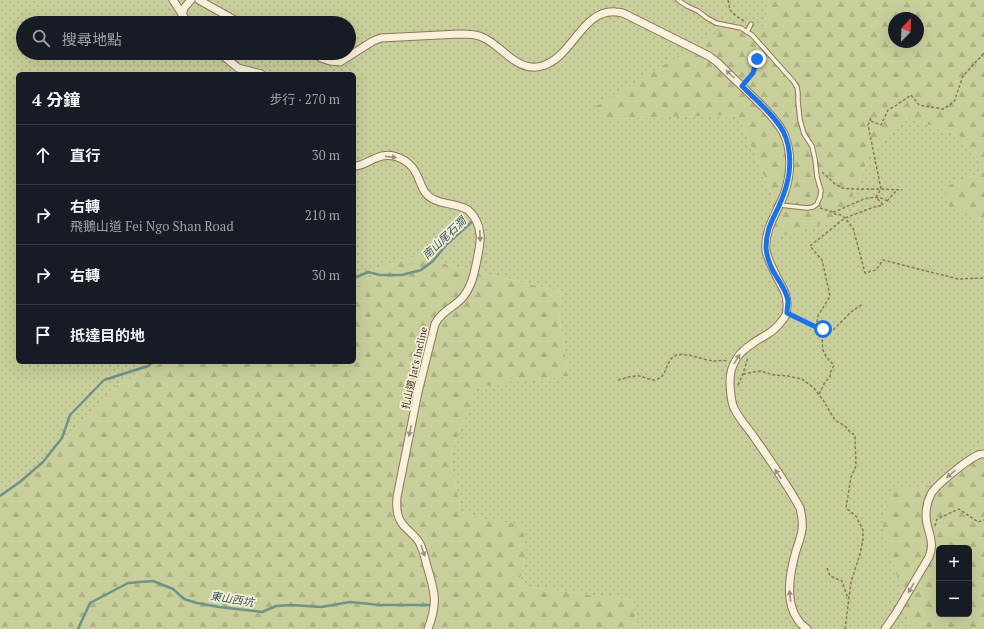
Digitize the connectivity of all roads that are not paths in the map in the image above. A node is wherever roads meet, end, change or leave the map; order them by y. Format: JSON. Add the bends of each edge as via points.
{"nodes":[{"id":1,"x":173,"y":0,"type":"edge"},
{"id":2,"x":191,"y":0,"type":"edge"},
{"id":3,"x":199,"y":0,"type":"edge"},
{"id":4,"x":678,"y":0,"type":"edge"},
{"id":5,"x":182,"y":16,"type":"joint"},
{"id":6,"x":228,"y":16,"type":"edge"},
{"id":7,"x":752,"y":24,"type":"road end"},
{"id":8,"x":747,"y":32,"type":"junction"},
{"id":9,"x":356,"y":52,"type":"edge"},
{"id":10,"x":228,"y":60,"type":"edge"},
{"id":11,"x":326,"y":60,"type":"edge"},
{"id":12,"x":343,"y":60,"type":"edge"},
{"id":13,"x":253,"y":72,"type":"edge"},
{"id":14,"x":356,"y":166,"type":"edge"},
{"id":15,"x":778,"y":205,"type":"junction"},
{"id":16,"x":984,"y":454,"type":"edge"},
{"id":17,"x":428,"y":629,"type":"edge"},
{"id":18,"x":807,"y":629,"type":"edge"},
{"id":19,"x":885,"y":629,"type":"edge"}],
"edges":[{"from":1,"to":5,"type":"street"},
{"from":2,"to":5,"type":"street","via":[[184,8]]},
{"from":3,"to":6,"type":"street"},
{"from":4,"to":8,"type":"lane","via":[[716,23],[741,28]]},
{"from":7,"to":8,"type":"lane"},
{"from":8,"to":15,"type":"lane","via":[[797,87],[800,120],[804,134],[812,146],[821,191],[817,204],[813,207]]},
{"from":15,"to":9,"type":"street","one_way":true,"via":[[783,196],[790,165],[786,140],[774,120],[709,56],[625,14],[607,12],[596,16],[567,49],[549,63],[531,68],[513,60],[485,38],[472,34],[381,38]]},
{"from":10,"to":13,"type":"street","via":[[238,68]]},
{"from":12,"to":11,"type":"street","one_way":true},
{"from":14,"to":17,"type":"street","name":"扎山道 Jat's Incline","one_way":true,"via":[[385,156],[402,159],[415,171],[422,188],[429,196],[467,210],[474,216],[480,233],[480,245],[470,287],[462,298],[441,314],[435,324],[418,392],[397,497],[398,517],[420,544],[432,582],[435,600]]},
{"from":18,"to":15,"type":"street","one_way":true,"via":[[798,620],[791,606],[789,587],[802,529],[800,508],[736,412],[730,382],[734,363],[742,352],[772,331],[787,313],[788,301],[785,290],[766,251],[769,226]]},
{"from":16,"to":19,"type":"street","one_way":true,"via":[[965,463],[942,481],[930,495],[926,515],[932,550]]}]}
